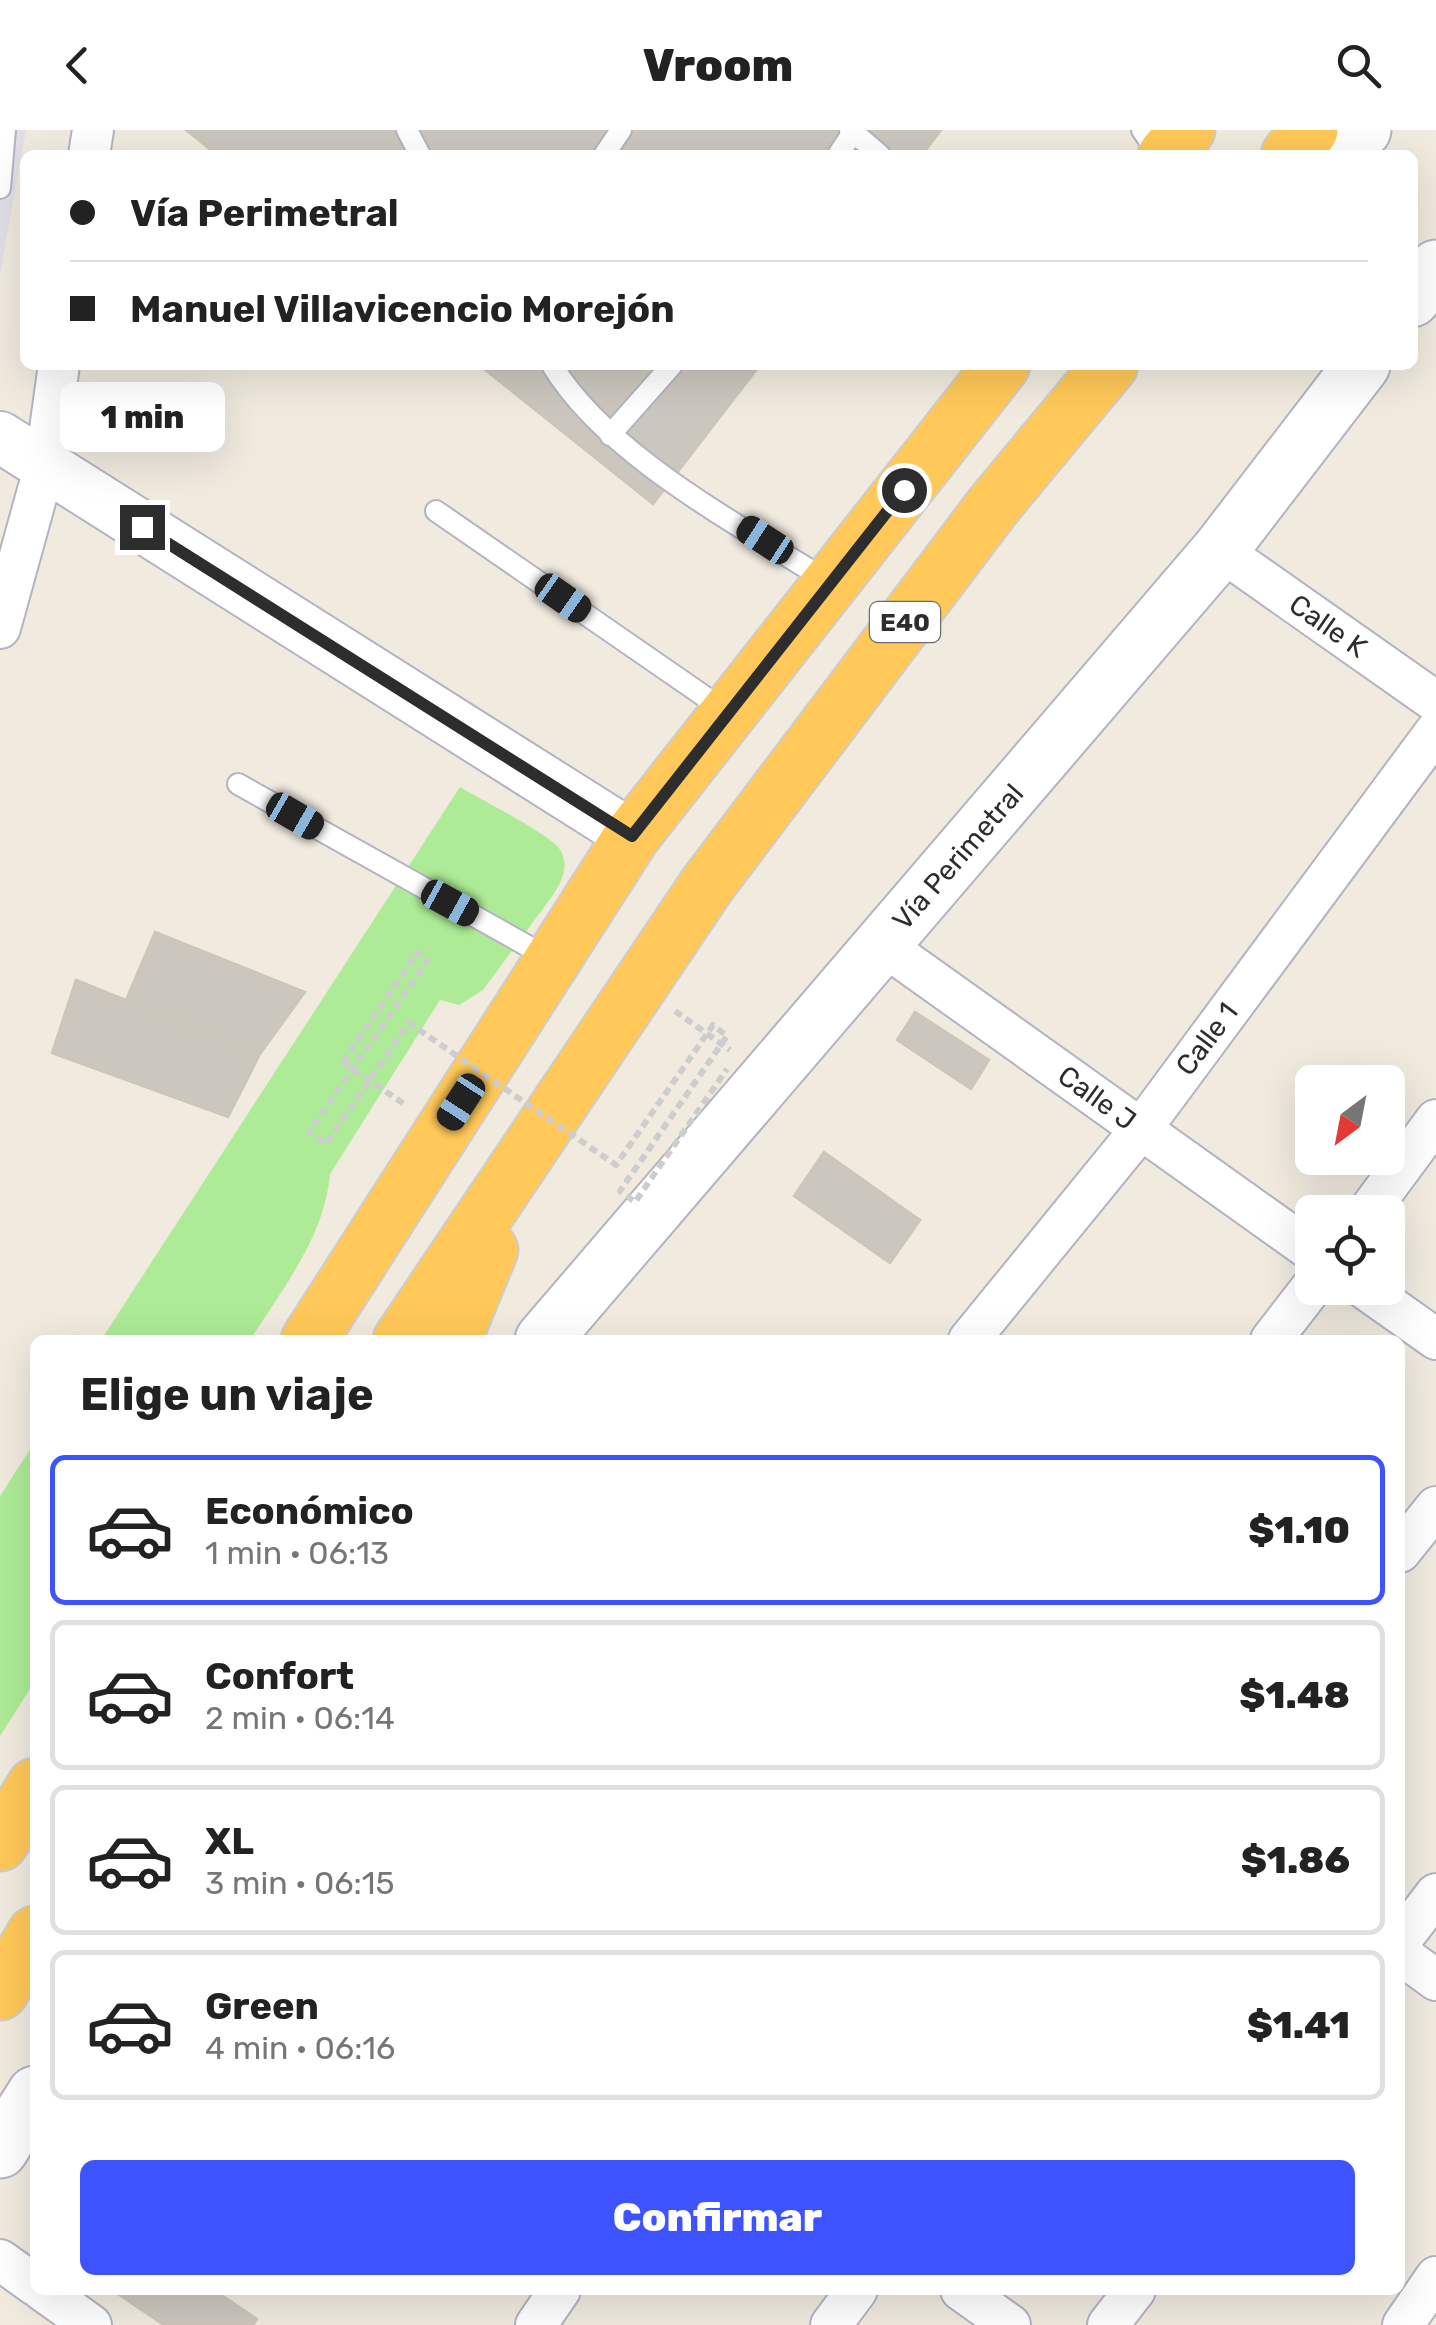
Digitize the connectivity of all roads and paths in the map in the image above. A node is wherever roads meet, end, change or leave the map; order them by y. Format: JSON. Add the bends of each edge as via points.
{"nodes":[{"id":1,"x":5,"y":130,"type":"edge"},
{"id":2,"x":1310,"y":130,"type":"edge"},
{"id":3,"x":1363,"y":130,"type":"edge"},
{"id":4,"x":851,"y":131,"type":"edge"},
{"id":5,"x":874,"y":150,"type":"edge"},
{"id":6,"x":1293,"y":150,"type":"edge"},
{"id":7,"x":1341,"y":150,"type":"edge"},
{"id":8,"x":0,"y":188,"type":"edge"},
{"id":9,"x":1436,"y":268,"type":"edge"},
{"id":10,"x":1418,"y":291,"type":"edge"},
{"id":11,"x":58,"y":370,"type":"edge"},
{"id":12,"x":555,"y":370,"type":"edge"},
{"id":13,"x":668,"y":370,"type":"edge"},
{"id":14,"x":998,"y":370,"type":"edge"},
{"id":15,"x":1106,"y":370,"type":"edge"},
{"id":16,"x":1358,"y":370,"type":"edge"},
{"id":17,"x":610,"y":435,"type":"junction"},
{"id":18,"x":0,"y":437,"type":"edge"},
{"id":19,"x":45,"y":465,"type":"junction"},
{"id":20,"x":436,"y":511,"type":"dead end"},
{"id":21,"x":1220,"y":550,"type":"junction"},
{"id":22,"x":831,"y":583,"type":"junction"},
{"id":23,"x":0,"y":628,"type":"edge"},
{"id":24,"x":1436,"y":702,"type":"edge"},
{"id":25,"x":728,"y":713,"type":"junction"},
{"id":26,"x":1436,"y":731,"type":"edge"},
{"id":27,"x":238,"y":784,"type":"dead end"},
{"id":28,"x":632,"y":836,"type":"junction"},
{"id":29,"x":883,"y":945,"type":"junction"},
{"id":30,"x":552,"y":960,"type":"junction"},
{"id":31,"x":638,"y":984,"type":"junction"},
{"id":32,"x":748,"y":1074,"type":"junction"},
{"id":33,"x":1436,"y":1120,"type":"edge"},
{"id":34,"x":1141,"y":1129,"type":"junction"},
{"id":35,"x":443,"y":1130,"type":"junction"},
{"id":36,"x":534,"y":1141,"type":"junction"},
{"id":37,"x":1381,"y":1195,"type":"edge"},
{"id":38,"x":1295,"y":1239,"type":"edge"},
{"id":39,"x":1298,"y":1305,"type":"edge"},
{"id":40,"x":1388,"y":1305,"type":"edge"},
{"id":41,"x":312,"y":1335,"type":"edge"},
{"id":42,"x":404,"y":1335,"type":"edge"},
{"id":43,"x":455,"y":1335,"type":"edge"},
{"id":44,"x":546,"y":1335,"type":"edge"},
{"id":45,"x":974,"y":1335,"type":"edge"},
{"id":46,"x":1274,"y":1335,"type":"edge"},
{"id":47,"x":1436,"y":1338,"type":"edge"},
{"id":48,"x":1436,"y":1507,"type":"edge"},
{"id":49,"x":1405,"y":1546,"type":"edge"},
{"id":50,"x":30,"y":1794,"type":"edge"},
{"id":51,"x":0,"y":1843,"type":"edge"},
{"id":52,"x":1436,"y":1894,"type":"edge"},
{"id":53,"x":1405,"y":1934,"type":"edge"},
{"id":54,"x":30,"y":1942,"type":"edge"},
{"id":55,"x":1405,"y":1958,"type":"edge"},
{"id":56,"x":1436,"y":1980,"type":"edge"},
{"id":57,"x":0,"y":1992,"type":"edge"},
{"id":58,"x":30,"y":2102,"type":"edge"},
{"id":59,"x":0,"y":2150,"type":"edge"},
{"id":60,"x":0,"y":2260,"type":"edge"},
{"id":61,"x":1436,"y":2277,"type":"edge"},
{"id":62,"x":30,"y":2281,"type":"edge"},
{"id":63,"x":49,"y":2295,"type":"edge"},
{"id":64,"x":557,"y":2295,"type":"edge"},
{"id":65,"x":854,"y":2295,"type":"edge"},
{"id":66,"x":968,"y":2295,"type":"edge"},
{"id":67,"x":1131,"y":2295,"type":"edge"},
{"id":68,"x":91,"y":2325,"type":"edge"},
{"id":69,"x":536,"y":2325,"type":"edge"},
{"id":70,"x":832,"y":2325,"type":"edge"},
{"id":71,"x":1010,"y":2325,"type":"edge"},
{"id":72,"x":1108,"y":2325,"type":"edge"},
{"id":73,"x":1403,"y":2325,"type":"edge"}],
"edges":[{"from":1,"to":8,"type":"lane"},
{"from":2,"to":6,"type":"highway"},
{"from":3,"to":7,"type":"main road"},
{"from":4,"to":5,"type":"lane"},
{"from":9,"to":10,"type":"main road"},
{"from":11,"to":19,"type":"street"},
{"from":12,"to":17,"type":"lane"},
{"from":13,"to":17,"type":"lane"},
{"from":14,"to":22,"type":"highway"},
{"from":15,"to":31,"type":"highway","number":"E40","via":[[993,506]]},
{"from":16,"to":21,"type":"main road","name":"Vía Perimetral"},
{"from":17,"to":22,"type":"lane"},
{"from":18,"to":19,"type":"street"},
{"from":19,"to":23,"type":"street"},
{"from":19,"to":28,"type":"street"},
{"from":20,"to":25,"type":"lane"},
{"from":21,"to":24,"type":"street","name":"Calle K"},
{"from":21,"to":29,"type":"main road","name":"Vía Perimetral"},
{"from":22,"to":25,"type":"highway"},
{"from":25,"to":28,"type":"highway"},
{"from":26,"to":34,"type":"street","name":"Calle 1"},
{"from":27,"to":30,"type":"lane"},
{"from":28,"to":30,"type":"highway"},
{"from":29,"to":32,"type":"main road","name":"Vía Perimetral"},
{"from":29,"to":34,"type":"street","name":"Calle J"},
{"from":30,"to":35,"type":"highway"},
{"from":31,"to":32,"type":"path"},
{"from":31,"to":36,"type":"highway","number":"E40"},
{"from":32,"to":35,"type":"path","bridge":true,"via":[[635,1202],[620,1191],[727,1036],[713,1026],[616,1165],[409,1022],[326,1144],[309,1132],[428,960],[418,953],[342,1062]]},
{"from":32,"to":44,"type":"main road","name":"Vía Perimetral"},
{"from":33,"to":37,"type":"street"},
{"from":34,"to":38,"type":"street","name":"Calle J"},
{"from":34,"to":45,"type":"street","name":"Calle 1"},
{"from":35,"to":41,"type":"highway"},
{"from":36,"to":42,"type":"highway","number":"E40"},
{"from":36,"to":43,"type":"highway"},
{"from":39,"to":46,"type":"street"},
{"from":40,"to":47,"type":"street"},
{"from":48,"to":49,"type":"street"},
{"from":50,"to":51,"type":"highway"},
{"from":52,"to":53,"type":"street"},
{"from":54,"to":57,"type":"highway"},
{"from":55,"to":56,"type":"street"},
{"from":58,"to":59,"type":"main road"},
{"from":60,"to":62,"type":"street"},
{"from":61,"to":73,"type":"street"},
{"from":63,"to":68,"type":"street"},
{"from":64,"to":69,"type":"street"},
{"from":65,"to":70,"type":"street"},
{"from":66,"to":71,"type":"street"},
{"from":67,"to":72,"type":"street"}]}
